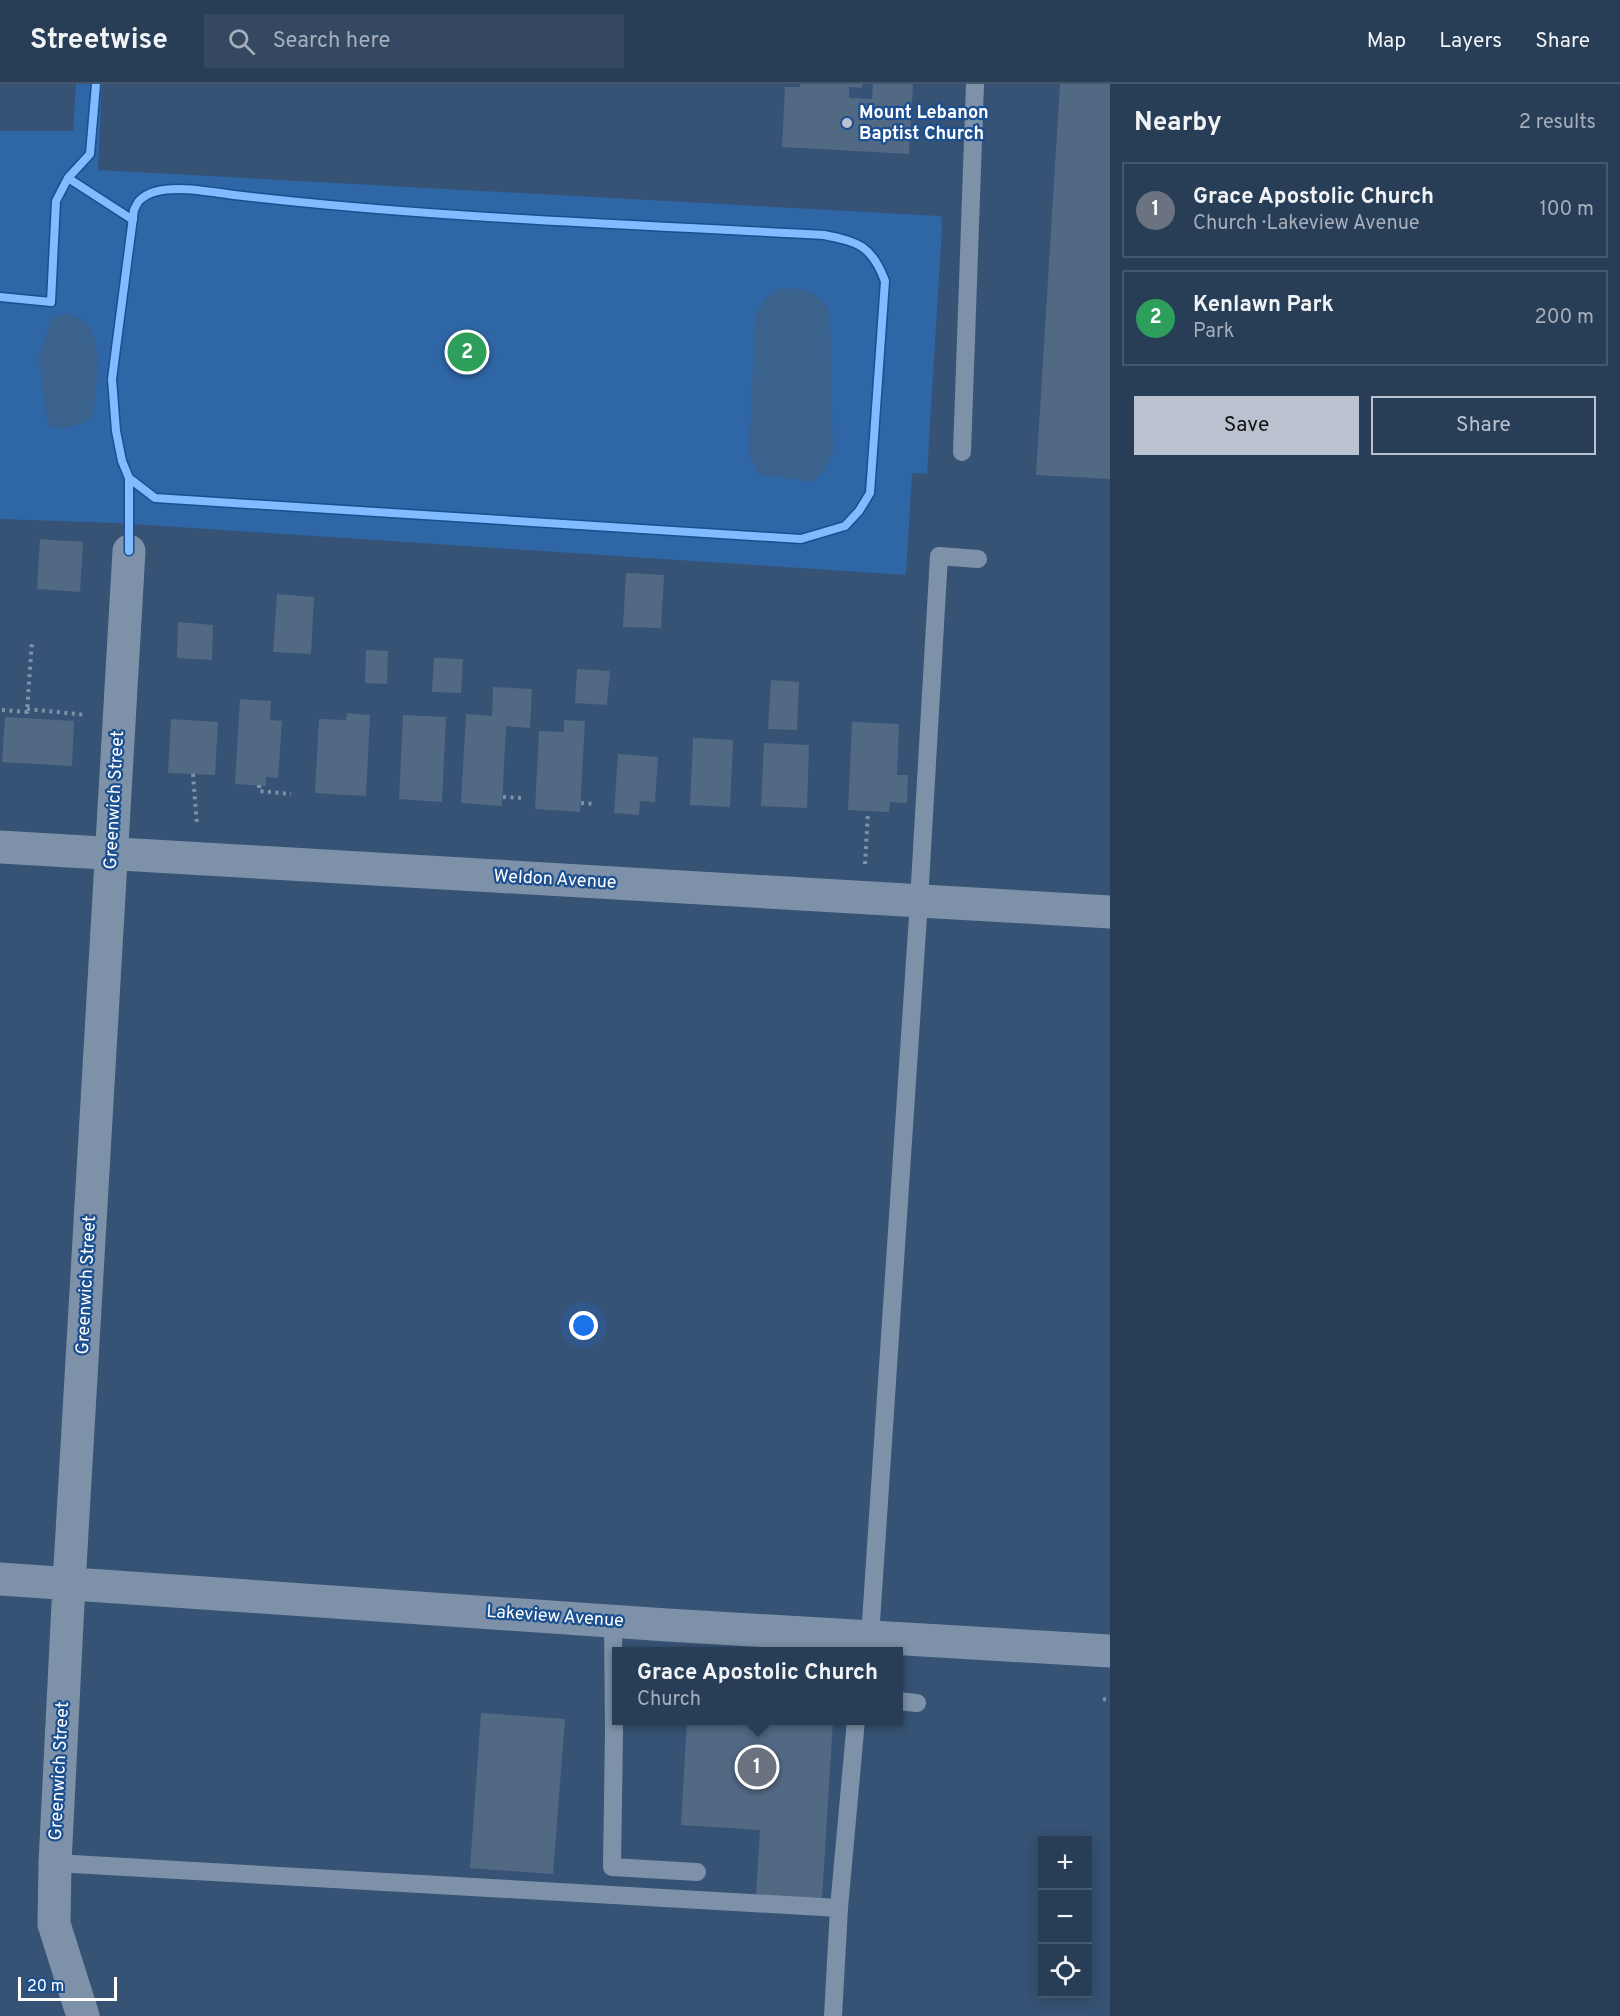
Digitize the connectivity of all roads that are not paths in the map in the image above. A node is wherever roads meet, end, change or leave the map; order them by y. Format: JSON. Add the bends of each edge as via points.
{"nodes":[{"id":1,"x":975,"y":84,"type":"edge"},
{"id":2,"x":962,"y":452,"type":"dead end"},
{"id":3,"x":129,"y":551,"type":"dead end"},
{"id":4,"x":978,"y":559,"type":"dead end"},
{"id":5,"x":0,"y":847,"type":"edge"},
{"id":6,"x":112,"y":854,"type":"junction"},
{"id":7,"x":919,"y":901,"type":"junction"},
{"id":8,"x":1110,"y":912,"type":"edge"},
{"id":9,"x":0,"y":1580,"type":"edge"},
{"id":10,"x":69,"y":1584,"type":"junction"},
{"id":11,"x":613,"y":1621,"type":"junction"},
{"id":12,"x":867,"y":1644,"type":"edge"},
{"id":13,"x":613,"y":1647,"type":"edge"},
{"id":14,"x":1110,"y":1651,"type":"edge"},
{"id":15,"x":903,"y":1702,"type":"edge"},
{"id":16,"x":917,"y":1703,"type":"dead end"},
{"id":17,"x":614,"y":1725,"type":"edge"},
{"id":18,"x":856,"y":1725,"type":"edge"},
{"id":19,"x":55,"y":1863,"type":"junction"},
{"id":20,"x":697,"y":1872,"type":"dead end"},
{"id":21,"x":839,"y":1908,"type":"junction"},
{"id":22,"x":83,"y":2016,"type":"edge"},
{"id":23,"x":833,"y":2016,"type":"edge"}],
"edges":[{"from":1,"to":2,"type":"lane"},
{"from":3,"to":6,"type":"street","name":"Greenwich Street"},
{"from":4,"to":7,"type":"lane","via":[[939,556]]},
{"from":5,"to":6,"type":"street","name":"Weldon Avenue"},
{"from":6,"to":7,"type":"street","name":"Weldon Avenue"},
{"from":6,"to":10,"type":"street","name":"Greenwich Street"},
{"from":7,"to":8,"type":"street","name":"Weldon Avenue"},
{"from":7,"to":12,"type":"lane"},
{"from":9,"to":10,"type":"street","name":"Lakeview Avenue"},
{"from":10,"to":11,"type":"street","name":"Lakeview Avenue"},
{"from":10,"to":19,"type":"street","name":"Greenwich Street"},
{"from":11,"to":12,"type":"street","name":"Lakeview Avenue"},
{"from":11,"to":13,"type":"lane"},
{"from":12,"to":14,"type":"street","name":"Lakeview Avenue"},
{"from":15,"to":16,"type":"lane"},
{"from":17,"to":20,"type":"lane","via":[[612,1866]]},
{"from":18,"to":21,"type":"lane"},
{"from":19,"to":21,"type":"lane"},
{"from":19,"to":22,"type":"street","name":"Greenwich Street","via":[[54,1924]]},
{"from":21,"to":23,"type":"lane"}]}
